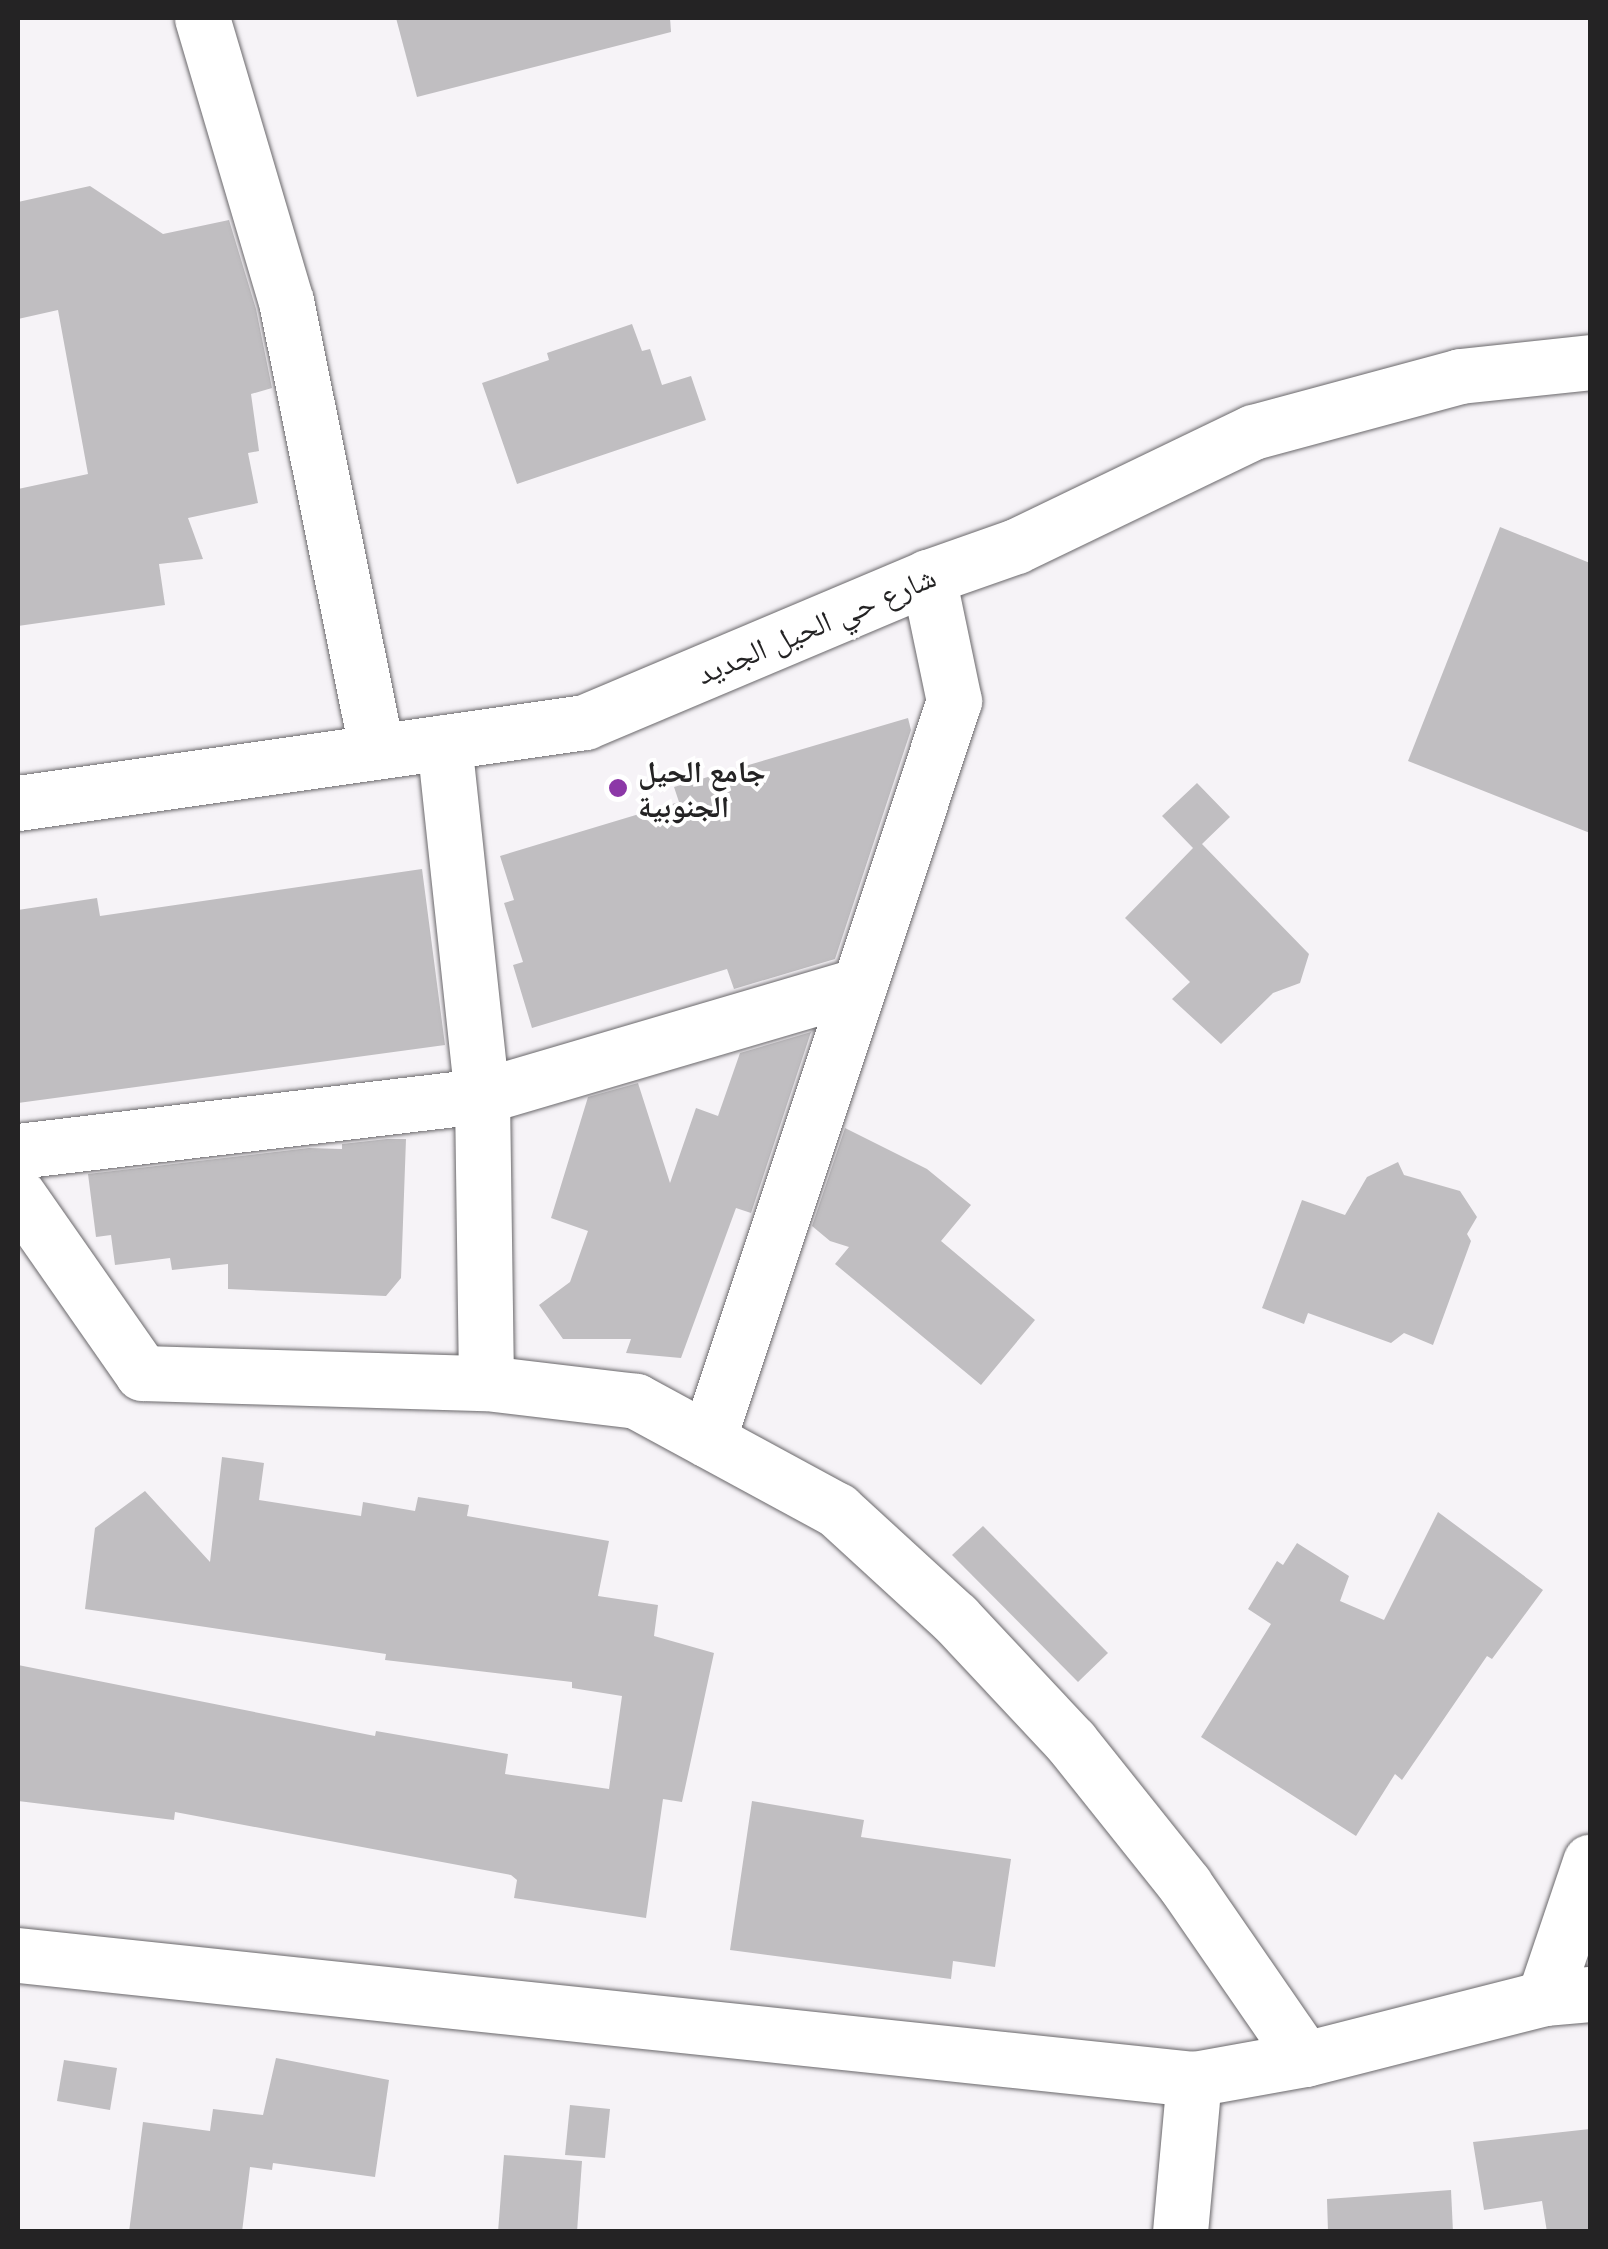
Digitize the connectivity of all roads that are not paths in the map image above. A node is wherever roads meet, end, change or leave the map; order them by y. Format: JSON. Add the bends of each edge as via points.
{"nodes":[{"id":1,"x":202,"y":18,"type":"edge"},
{"id":2,"x":1590,"y":362,"type":"edge"},
{"id":3,"x":928,"y":577,"type":"junction"},
{"id":4,"x":444,"y":742,"type":"junction"},
{"id":5,"x":377,"y":752,"type":"junction"},
{"id":6,"x":18,"y":803,"type":"edge"},
{"id":7,"x":859,"y":985,"type":"junction"},
{"id":8,"x":482,"y":1096,"type":"junction"},
{"id":9,"x":18,"y":1151,"type":"edge"},
{"id":10,"x":18,"y":1195,"type":"edge"},
{"id":11,"x":486,"y":1383,"type":"junction"},
{"id":12,"x":708,"y":1440,"type":"junction"},
{"id":13,"x":1590,"y":1862,"type":"edge"},
{"id":14,"x":18,"y":1955,"type":"edge"},
{"id":15,"x":1567,"y":1996,"type":"edge"},
{"id":16,"x":1305,"y":2059,"type":"junction"},
{"id":17,"x":1194,"y":2079,"type":"junction"},
{"id":18,"x":1180,"y":2232,"type":"edge"}],
"edges":[{"from":1,"to":5,"type":"street","via":[[286,301]]},
{"from":2,"to":3,"type":"street","name":"شارع حي الحيل الجديد","via":[[1460,376],[1253,432],[1016,546]]},
{"from":3,"to":4,"type":"street","name":"شارع حي الحيل الجديد","via":[[585,722]]},
{"from":3,"to":7,"type":"street","via":[[954,700]]},
{"from":4,"to":5,"type":"street","name":"شارع حي الحيل الجديد"},
{"from":4,"to":8,"type":"street"},
{"from":5,"to":6,"type":"street","name":"شارع حي الحيل الجديد"},
{"from":7,"to":8,"type":"street"},
{"from":7,"to":12,"type":"street"},
{"from":8,"to":9,"type":"street"},
{"from":8,"to":11,"type":"street"},
{"from":10,"to":11,"type":"street","via":[[142,1373]]},
{"from":11,"to":12,"type":"street","via":[[636,1402]]},
{"from":12,"to":16,"type":"street","via":[[837,1510],[955,1618],[1071,1742],[1174,1870]]},
{"from":13,"to":15,"type":"street"},
{"from":14,"to":17,"type":"street"},
{"from":15,"to":16,"type":"street"},
{"from":16,"to":17,"type":"street"},
{"from":17,"to":18,"type":"street"}]}
